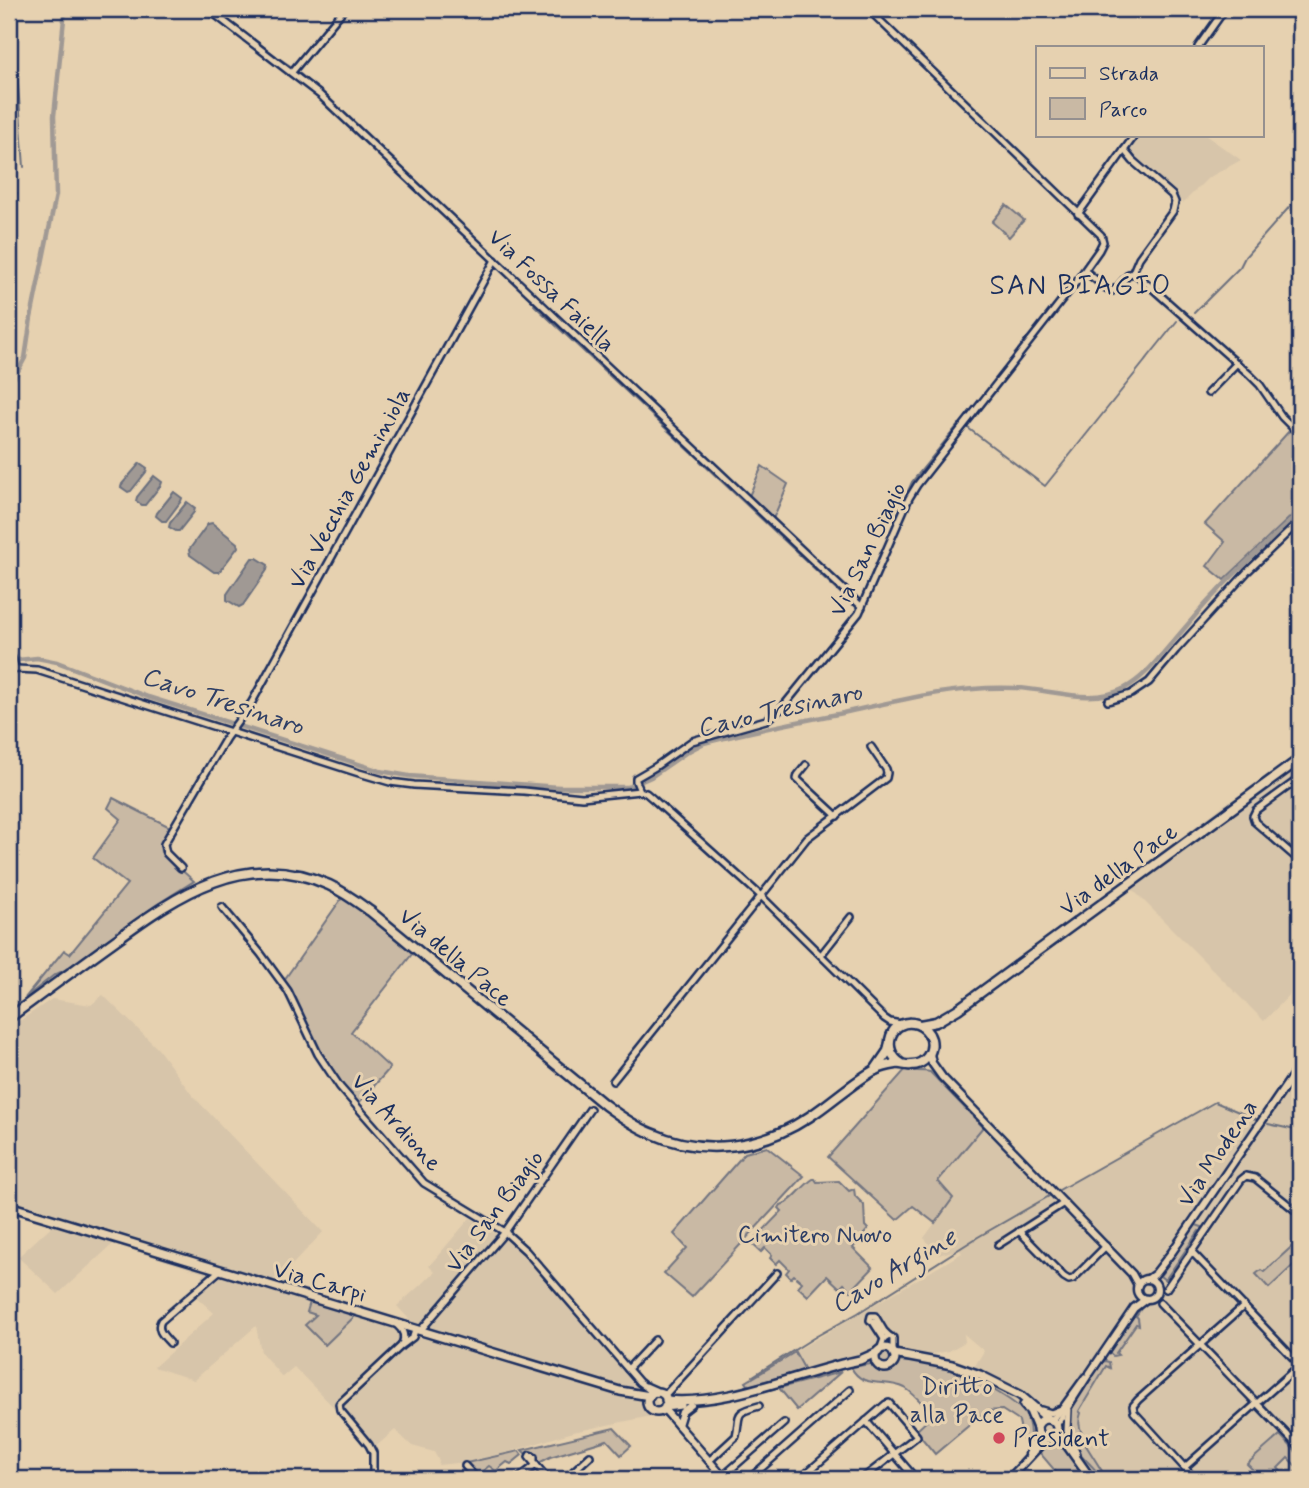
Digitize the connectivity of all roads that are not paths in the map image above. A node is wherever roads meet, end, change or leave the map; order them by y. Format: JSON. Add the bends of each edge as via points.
{"nodes":[{"id":1,"x":208,"y":9,"type":"edge"},
{"id":2,"x":344,"y":9,"type":"edge"},
{"id":3,"x":868,"y":9,"type":"edge"},
{"id":4,"x":1225,"y":9,"type":"edge"},
{"id":5,"x":1199,"y":46,"type":"edge"},
{"id":6,"x":292,"y":72,"type":"junction"},
{"id":7,"x":1134,"y":136,"type":"edge"},
{"id":8,"x":1124,"y":150,"type":"junction"},
{"id":9,"x":1079,"y":214,"type":"junction"},
{"id":10,"x":495,"y":260,"type":"junction"},
{"id":11,"x":1085,"y":271,"type":"junction"},
{"id":12,"x":1133,"y":272,"type":"junction"},
{"id":13,"x":1237,"y":363,"type":"junction"},
{"id":14,"x":1208,"y":393,"type":"dead end"},
{"id":15,"x":1300,"y":435,"type":"edge"},
{"id":16,"x":1300,"y":521,"type":"edge"},
{"id":17,"x":862,"y":607,"type":"junction"},
{"id":18,"x":9,"y":650,"type":"edge"},
{"id":19,"x":14,"y":663,"type":"junction"},
{"id":20,"x":9,"y":672,"type":"edge"},
{"id":21,"x":1108,"y":701,"type":"dead end"},
{"id":22,"x":232,"y":731,"type":"junction"},
{"id":23,"x":871,"y":747,"type":"dead end"},
{"id":24,"x":1300,"y":759,"type":"edge"},
{"id":25,"x":806,"y":765,"type":"dead end"},
{"id":26,"x":1300,"y":778,"type":"edge"},
{"id":27,"x":638,"y":786,"type":"junction"},
{"id":28,"x":836,"y":816,"type":"junction"},
{"id":29,"x":1300,"y":861,"type":"edge"},
{"id":30,"x":181,"y":868,"type":"dead end"},
{"id":31,"x":761,"y":896,"type":"junction"},
{"id":32,"x":222,"y":907,"type":"dead end"},
{"id":33,"x":850,"y":917,"type":"dead end"},
{"id":34,"x":821,"y":956,"type":"junction"},
{"id":35,"x":958,"y":1009,"type":"junction"},
{"id":36,"x":9,"y":1018,"type":"edge"},
{"id":37,"x":884,"y":1018,"type":"junction"},
{"id":38,"x":904,"y":1024,"type":"junction"},
{"id":39,"x":920,"y":1026,"type":"junction"},
{"id":40,"x":890,"y":1042,"type":"junction"},
{"id":41,"x":931,"y":1047,"type":"junction"},
{"id":42,"x":920,"y":1063,"type":"junction"},
{"id":43,"x":902,"y":1064,"type":"junction"},
{"id":44,"x":1300,"y":1065,"type":"edge"},
{"id":45,"x":875,"y":1070,"type":"junction"},
{"id":46,"x":943,"y":1077,"type":"junction"},
{"id":47,"x":613,"y":1081,"type":"dead end"},
{"id":48,"x":590,"y":1109,"type":"dead end"},
{"id":49,"x":1064,"y":1203,"type":"junction"},
{"id":50,"x":10,"y":1207,"type":"edge"},
{"id":51,"x":1300,"y":1214,"type":"edge"},
{"id":52,"x":1196,"y":1217,"type":"junction"},
{"id":53,"x":1208,"y":1226,"type":"junction"},
{"id":54,"x":1019,"y":1231,"type":"junction"},
{"id":55,"x":505,"y":1232,"type":"junction"},
{"id":56,"x":998,"y":1245,"type":"dead end"},
{"id":57,"x":1106,"y":1247,"type":"junction"},
{"id":58,"x":1191,"y":1251,"type":"junction"},
{"id":59,"x":1165,"y":1262,"type":"junction"},
{"id":60,"x":219,"y":1271,"type":"junction"},
{"id":61,"x":777,"y":1273,"type":"dead end"},
{"id":62,"x":1132,"y":1274,"type":"junction"},
{"id":63,"x":1147,"y":1279,"type":"junction"},
{"id":64,"x":1138,"y":1285,"type":"junction"},
{"id":65,"x":1157,"y":1289,"type":"junction"},
{"id":66,"x":1166,"y":1289,"type":"dead end"},
{"id":67,"x":1138,"y":1293,"type":"junction"},
{"id":68,"x":1148,"y":1299,"type":"junction"},
{"id":69,"x":1160,"y":1303,"type":"junction"},
{"id":70,"x":1244,"y":1306,"type":"junction"},
{"id":71,"x":1134,"y":1308,"type":"junction"},
{"id":72,"x":394,"y":1323,"type":"junction"},
{"id":73,"x":416,"y":1333,"type":"junction"},
{"id":74,"x":404,"y":1339,"type":"junction"},
{"id":75,"x":655,"y":1340,"type":"dead end"},
{"id":76,"x":170,"y":1343,"type":"dead end"},
{"id":77,"x":1201,"y":1345,"type":"junction"},
{"id":78,"x":401,"y":1346,"type":"junction"},
{"id":79,"x":879,"y":1351,"type":"junction"},
{"id":80,"x":893,"y":1353,"type":"junction"},
{"id":81,"x":912,"y":1358,"type":"junction"},
{"id":82,"x":860,"y":1360,"type":"junction"},
{"id":83,"x":878,"y":1364,"type":"junction"},
{"id":84,"x":892,"y":1365,"type":"junction"},
{"id":85,"x":1300,"y":1365,"type":"edge"},
{"id":86,"x":628,"y":1369,"type":"junction"},
{"id":87,"x":1090,"y":1373,"type":"joint"},
{"id":88,"x":1002,"y":1386,"type":"junction"},
{"id":89,"x":850,"y":1390,"type":"dead end"},
{"id":90,"x":620,"y":1391,"type":"junction"},
{"id":91,"x":740,"y":1392,"type":"junction"},
{"id":92,"x":659,"y":1398,"type":"junction"},
{"id":93,"x":1026,"y":1400,"type":"junction"},
{"id":94,"x":1257,"y":1403,"type":"junction"},
{"id":95,"x":648,"y":1405,"type":"junction"},
{"id":96,"x":691,"y":1405,"type":"junction"},
{"id":97,"x":759,"y":1406,"type":"dead end"},
{"id":98,"x":1066,"y":1408,"type":"junction"},
{"id":99,"x":866,"y":1421,"type":"junction"},
{"id":100,"x":784,"y":1423,"type":"dead end"},
{"id":101,"x":1053,"y":1424,"type":"junction"},
{"id":102,"x":678,"y":1425,"type":"junction"},
{"id":103,"x":1038,"y":1430,"type":"junction"},
{"id":104,"x":1050,"y":1438,"type":"junction"},
{"id":105,"x":1300,"y":1446,"type":"edge"},
{"id":106,"x":894,"y":1454,"type":"junction"},
{"id":107,"x":1077,"y":1454,"type":"junction"},
{"id":108,"x":590,"y":1456,"type":"dead end"},
{"id":109,"x":1027,"y":1459,"type":"junction"},
{"id":110,"x":709,"y":1461,"type":"junction"},
{"id":111,"x":465,"y":1466,"type":"dead end"},
{"id":112,"x":1185,"y":1467,"type":"junction"},
{"id":113,"x":1085,"y":1470,"type":"junction"},
{"id":114,"x":1300,"y":1473,"type":"edge"},
{"id":115,"x":723,"y":1478,"type":"edge"},
{"id":116,"x":373,"y":1479,"type":"edge"},
{"id":117,"x":477,"y":1479,"type":"edge"},
{"id":118,"x":518,"y":1479,"type":"edge"},
{"id":119,"x":548,"y":1479,"type":"edge"},
{"id":120,"x":565,"y":1479,"type":"edge"},
{"id":121,"x":749,"y":1479,"type":"edge"},
{"id":122,"x":800,"y":1479,"type":"edge"},
{"id":123,"x":862,"y":1479,"type":"edge"},
{"id":124,"x":916,"y":1479,"type":"edge"},
{"id":125,"x":1009,"y":1479,"type":"edge"},
{"id":126,"x":1091,"y":1479,"type":"edge"},
{"id":127,"x":1195,"y":1479,"type":"edge"},
{"id":128,"x":1293,"y":1479,"type":"edge"}],
"edges":[{"from":1,"to":6,"type":"street","name":"Via Fossa Faiella"},
{"from":2,"to":6,"type":"street"},
{"from":3,"to":9,"type":"street"},
{"from":4,"to":5,"type":"street"},
{"from":6,"to":10,"type":"street","name":"Via Fossa Faiella"},
{"from":7,"to":8,"type":"street"},
{"from":8,"to":9,"type":"street"},
{"from":8,"to":12,"type":"street","via":[[1175,202]]},
{"from":9,"to":11,"type":"street","name":"Via San Biagio","via":[[1103,242]]},
{"from":10,"to":17,"type":"street","name":"Via Fossa Faiella"},
{"from":10,"to":22,"type":"street","name":"Via Vecchia Geminiola"},
{"from":11,"to":12,"type":"street","via":[[1112,291]]},
{"from":11,"to":17,"type":"street","name":"Via San Biagio","via":[[917,485]]},
{"from":12,"to":13,"type":"street"},
{"from":13,"to":14,"type":"street"},
{"from":13,"to":15,"type":"street"},
{"from":16,"to":21,"type":"street","via":[[1247,572],[1149,682]]},
{"from":17,"to":27,"type":"street","name":"Via San Biagio","via":[[773,717],[692,741],[638,776]]},
{"from":18,"to":19,"type":"street"},
{"from":19,"to":20,"type":"street"},
{"from":19,"to":22,"type":"street"},
{"from":22,"to":27,"type":"street","via":[[402,784],[582,797]]},
{"from":22,"to":30,"type":"street","via":[[164,844],[166,853]]},
{"from":23,"to":28,"type":"street","via":[[886,769],[886,778]]},
{"from":24,"to":35,"type":"main road","name":"Via della Pace"},
{"from":25,"to":28,"type":"street","via":[[797,779]]},
{"from":26,"to":29,"type":"street","via":[[1253,816]]},
{"from":27,"to":31,"type":"street"},
{"from":28,"to":31,"type":"street","via":[[807,838]]},
{"from":31,"to":34,"type":"street"},
{"from":31,"to":47,"type":"street"},
{"from":32,"to":55,"type":"street","name":"Via Ardione","via":[[288,990],[318,1054],[340,1087],[424,1183]]},
{"from":33,"to":34,"type":"street"},
{"from":34,"to":37,"type":"street"},
{"from":35,"to":39,"type":"main road","name":"Via della Pace"},
{"from":35,"to":41,"type":"main road","name":"Via della Pace","via":[[939,1027]]},
{"from":36,"to":45,"type":"main road","name":"Via della Pace","via":[[184,894],[230,876],[273,872],[317,880],[350,897],[605,1105],[639,1128],[667,1139],[711,1147],[769,1138],[809,1117]]},
{"from":37,"to":38,"type":"street"},
{"from":37,"to":40,"type":"street"},
{"from":38,"to":39,"type":"main road"},
{"from":38,"to":40,"type":"main road","via":[[895,1029]]},
{"from":39,"to":41,"type":"main road","via":[[928,1033]]},
{"from":40,"to":43,"type":"main road","via":[[893,1057]]},
{"from":40,"to":45,"type":"main road","name":"Via della Pace"},
{"from":41,"to":42,"type":"main road"},
{"from":41,"to":46,"type":"street","via":[[932,1063]]},
{"from":42,"to":43,"type":"main road"},
{"from":42,"to":46,"type":"street"},
{"from":43,"to":45,"type":"main road","name":"Via della Pace"},
{"from":44,"to":52,"type":"street","name":"Via Modena"},
{"from":46,"to":49,"type":"street"},
{"from":48,"to":55,"type":"street","name":"Via San Biagio"},
{"from":49,"to":54,"type":"street"},
{"from":49,"to":57,"type":"street"},
{"from":50,"to":60,"type":"main road","name":"Via Carpi"},
{"from":51,"to":53,"type":"street","via":[[1248,1175]]},
{"from":52,"to":53,"type":"street"},
{"from":52,"to":59,"type":"street","name":"Via Modena"},
{"from":53,"to":58,"type":"street"},
{"from":54,"to":56,"type":"street"},
{"from":54,"to":57,"type":"street","via":[[1069,1280]]},
{"from":55,"to":73,"type":"street","name":"Via San Biagio"},
{"from":55,"to":86,"type":"street","name":"Via Ardione"},
{"from":57,"to":62,"type":"street"},
{"from":58,"to":66,"type":"street"},
{"from":58,"to":70,"type":"street"},
{"from":59,"to":63,"type":"street","name":"Via Modena"},
{"from":59,"to":65,"type":"street","name":"Via Modena"},
{"from":60,"to":72,"type":"main road","name":"Via Carpi"},
{"from":60,"to":76,"type":"street","via":[[159,1325]]},
{"from":61,"to":92,"type":"street"},
{"from":62,"to":63,"type":"street"},
{"from":62,"to":64,"type":"street"},
{"from":63,"to":64,"type":"street"},
{"from":63,"to":65,"type":"street"},
{"from":64,"to":67,"type":"street"},
{"from":65,"to":68,"type":"street"},
{"from":65,"to":69,"type":"street"},
{"from":67,"to":68,"type":"street"},
{"from":67,"to":71,"type":"street"},
{"from":68,"to":69,"type":"street"},
{"from":68,"to":71,"type":"street"},
{"from":69,"to":77,"type":"street"},
{"from":70,"to":77,"type":"street"},
{"from":70,"to":85,"type":"street"},
{"from":71,"to":87,"type":"street"},
{"from":72,"to":73,"type":"main road","name":"Via Carpi"},
{"from":72,"to":74,"type":"street"},
{"from":73,"to":74,"type":"street"},
{"from":73,"to":78,"type":"street"},
{"from":73,"to":90,"type":"main road","name":"Via Carpi"},
{"from":74,"to":78,"type":"street"},
{"from":75,"to":86,"type":"street"},
{"from":77,"to":94,"type":"street"},
{"from":77,"to":112,"type":"street","via":[[1133,1406]]},
{"from":78,"to":116,"type":"street","via":[[339,1404],[373,1453]]},
{"from":79,"to":80,"type":"main road"},
{"from":79,"to":80,"type":"street","via":[[886,1337],[893,1338]]},
{"from":79,"to":82,"type":"main road"},
{"from":79,"to":83,"type":"main road","via":[[875,1357]]},
{"from":80,"to":81,"type":"main road"},
{"from":80,"to":84,"type":"main road"},
{"from":81,"to":84,"type":"main road"},
{"from":81,"to":88,"type":"main road","via":[[959,1367]]},
{"from":82,"to":83,"type":"main road"},
{"from":82,"to":91,"type":"main road"},
{"from":83,"to":84,"type":"main road"},
{"from":85,"to":94,"type":"street"},
{"from":86,"to":92,"type":"street","name":"Via Ardione"},
{"from":87,"to":98,"type":"street"},
{"from":88,"to":93,"type":"main road"},
{"from":88,"to":103,"type":"main road","via":[[1028,1408]]},
{"from":89,"to":121,"type":"street"},
{"from":90,"to":92,"type":"main road","name":"Via Carpi"},
{"from":90,"to":95,"type":"main road","name":"Via Carpi"},
{"from":91,"to":92,"type":"main road","via":[[690,1401]]},
{"from":91,"to":96,"type":"main road"},
{"from":92,"to":95,"type":"main road"},
{"from":92,"to":95,"type":"main road","name":"Via Carpi","via":[[651,1410]]},
{"from":92,"to":96,"type":"main road"},
{"from":92,"to":102,"type":"street","via":[[665,1414]]},
{"from":93,"to":98,"type":"street","via":[[1046,1412]]},
{"from":93,"to":101,"type":"main road"},
{"from":94,"to":105,"type":"street"},
{"from":94,"to":112,"type":"street"},
{"from":96,"to":102,"type":"street","via":[[682,1412]]},
{"from":97,"to":110,"type":"street","via":[[741,1412],[736,1436]]},
{"from":98,"to":101,"type":"street"},
{"from":98,"to":107,"type":"street","via":[[1067,1431]]},
{"from":99,"to":106,"type":"street"},
{"from":99,"to":106,"type":"street","via":[[889,1403],[917,1436]]},
{"from":99,"to":122,"type":"street"},
{"from":100,"to":115,"type":"street"},
{"from":101,"to":103,"type":"main road","via":[[1040,1423]]},
{"from":101,"to":104,"type":"main road"},
{"from":101,"to":107,"type":"main road"},
{"from":102,"to":110,"type":"street"},
{"from":103,"to":104,"type":"main road"},
{"from":103,"to":109,"type":"street"},
{"from":104,"to":109,"type":"street"},
{"from":104,"to":113,"type":"main road","via":[[1065,1443]]},
{"from":106,"to":123,"type":"street"},
{"from":106,"to":124,"type":"street"},
{"from":107,"to":113,"type":"main road"},
{"from":108,"to":120,"type":"street"},
{"from":109,"to":125,"type":"street"},
{"from":110,"to":115,"type":"street"},
{"from":111,"to":117,"type":"street"},
{"from":112,"to":127,"type":"street"},
{"from":113,"to":126,"type":"main road"},
{"from":114,"to":128,"type":"street"},
{"from":118,"to":119,"type":"street","via":[[535,1464]]}]}
